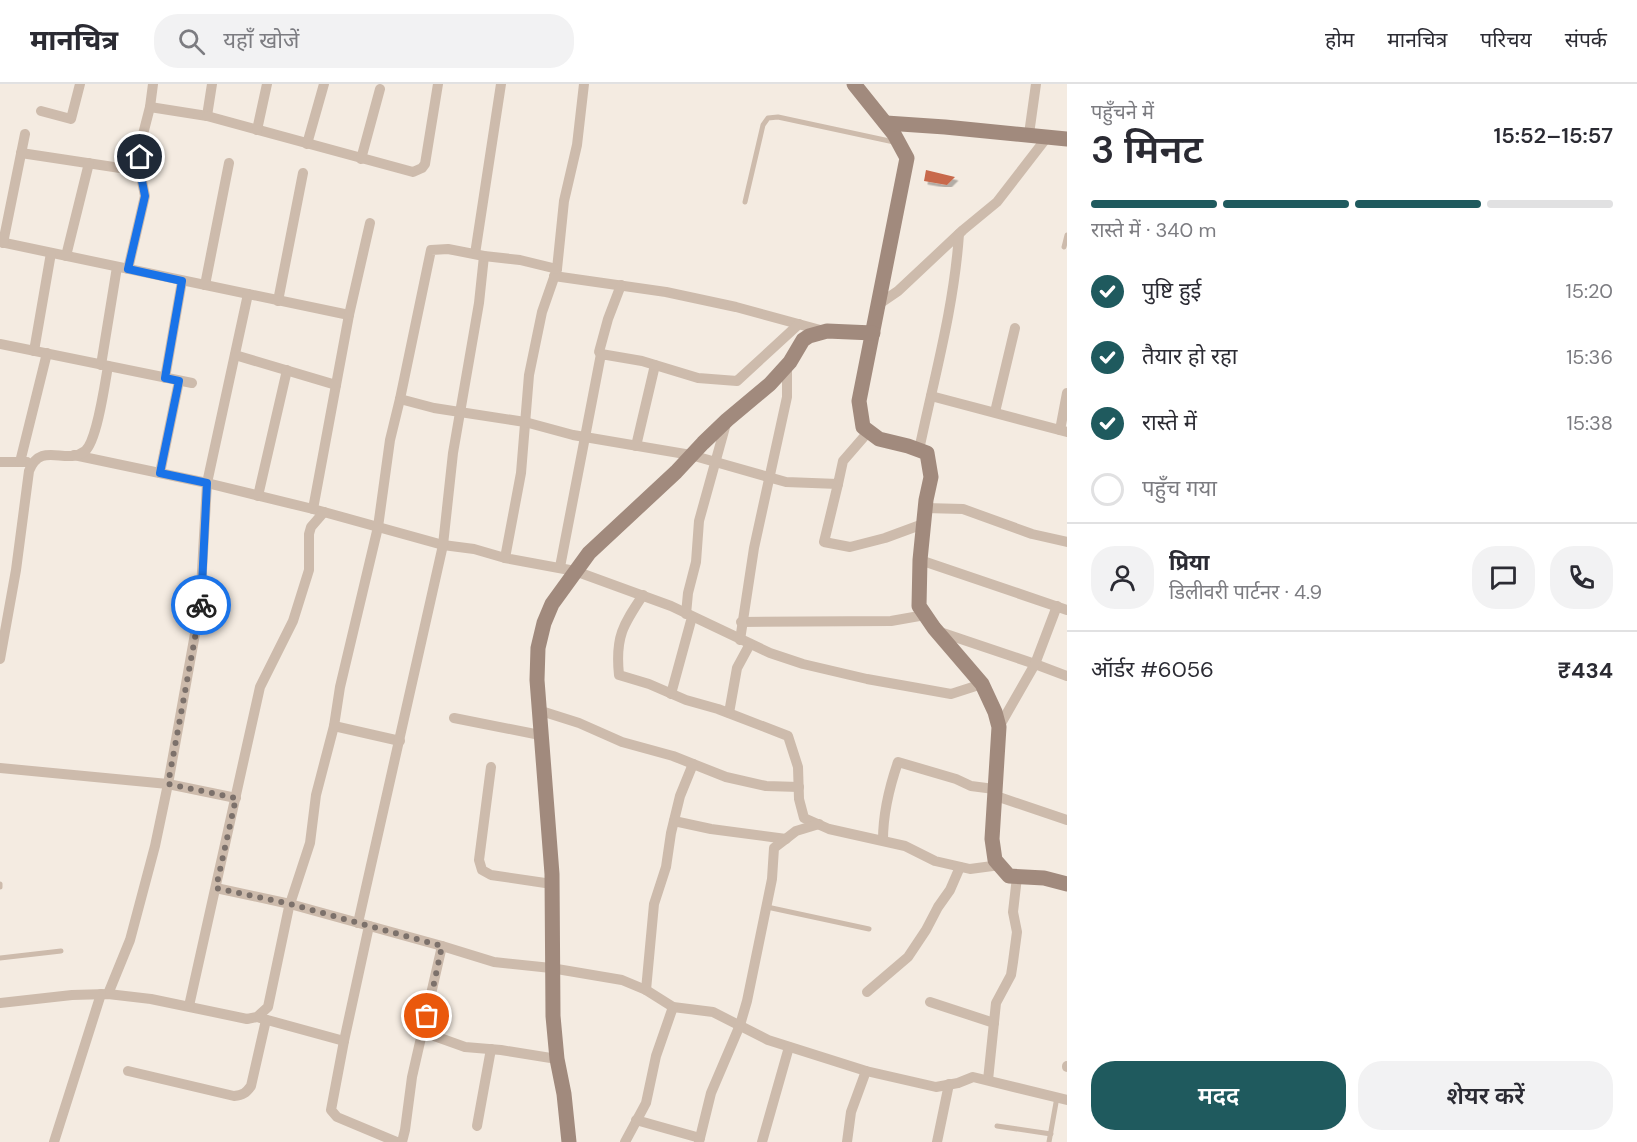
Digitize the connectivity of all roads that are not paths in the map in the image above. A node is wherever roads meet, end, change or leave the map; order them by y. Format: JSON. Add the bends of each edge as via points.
{"nodes":[{"id":1,"x":80,"y":84,"type":"edge"},
{"id":2,"x":153,"y":84,"type":"edge"},
{"id":3,"x":212,"y":84,"type":"edge"},
{"id":4,"x":267,"y":84,"type":"edge"},
{"id":5,"x":324,"y":84,"type":"edge"},
{"id":6,"x":438,"y":84,"type":"edge"},
{"id":7,"x":501,"y":84,"type":"edge"},
{"id":8,"x":584,"y":84,"type":"edge"},
{"id":9,"x":854,"y":84,"type":"edge"},
{"id":10,"x":1036,"y":84,"type":"edge"},
{"id":11,"x":380,"y":89,"type":"dead end"},
{"id":12,"x":150,"y":107,"type":"junction"},
{"id":13,"x":41,"y":111,"type":"dead end"},
{"id":14,"x":207,"y":116,"type":"junction"},
{"id":15,"x":886,"y":123,"type":"junction"},
{"id":16,"x":257,"y":130,"type":"junction"},
{"id":17,"x":25,"y":134,"type":"dead end"},
{"id":18,"x":1029,"y":134,"type":"junction"},
{"id":19,"x":1048,"y":136,"type":"junction"},
{"id":20,"x":1067,"y":139,"type":"edge"},
{"id":21,"x":898,"y":143,"type":"junction"},
{"id":22,"x":307,"y":144,"type":"junction"},
{"id":23,"x":21,"y":153,"type":"junction"},
{"id":24,"x":360,"y":159,"type":"junction"},
{"id":25,"x":89,"y":163,"type":"junction"},
{"id":26,"x":229,"y":163,"type":"dead end"},
{"id":27,"x":140,"y":171,"type":"junction"},
{"id":28,"x":303,"y":173,"type":"dead end"},
{"id":29,"x":745,"y":202,"type":"dead end"},
{"id":30,"x":370,"y":223,"type":"dead end"},
{"id":31,"x":959,"y":234,"type":"junction"},
{"id":32,"x":1067,"y":235,"type":"edge"},
{"id":33,"x":1,"y":242,"type":"edge"},
{"id":34,"x":1064,"y":247,"type":"dead end"},
{"id":35,"x":51,"y":253,"type":"junction"},
{"id":36,"x":480,"y":255,"type":"junction"},
{"id":37,"x":66,"y":256,"type":"junction"},
{"id":38,"x":122,"y":268,"type":"junction"},
{"id":39,"x":556,"y":273,"type":"junction"},
{"id":40,"x":182,"y":281,"type":"junction"},
{"id":41,"x":205,"y":285,"type":"junction"},
{"id":42,"x":621,"y":285,"type":"junction"},
{"id":43,"x":248,"y":294,"type":"junction"},
{"id":44,"x":278,"y":301,"type":"junction"},
{"id":45,"x":879,"y":304,"type":"junction"},
{"id":46,"x":349,"y":315,"type":"junction"},
{"id":47,"x":799,"y":324,"type":"junction"},
{"id":48,"x":1014,"y":328,"type":"dead end"},
{"id":49,"x":827,"y":331,"type":"junction"},
{"id":50,"x":873,"y":333,"type":"junction"},
{"id":51,"x":0,"y":344,"type":"edge"},
{"id":52,"x":34,"y":351,"type":"junction"},
{"id":53,"x":47,"y":353,"type":"junction"},
{"id":54,"x":601,"y":354,"type":"junction"},
{"id":55,"x":235,"y":355,"type":"junction"},
{"id":56,"x":104,"y":365,"type":"junction"},
{"id":57,"x":655,"y":365,"type":"junction"},
{"id":58,"x":787,"y":366,"type":"junction"},
{"id":59,"x":287,"y":370,"type":"junction"},
{"id":60,"x":165,"y":378,"type":"junction"},
{"id":61,"x":179,"y":381,"type":"junction"},
{"id":62,"x":192,"y":383,"type":"dead end"},
{"id":63,"x":336,"y":385,"type":"junction"},
{"id":64,"x":1067,"y":393,"type":"edge"},
{"id":65,"x":931,"y":396,"type":"junction"},
{"id":66,"x":400,"y":399,"type":"junction"},
{"id":67,"x":461,"y":412,"type":"junction"},
{"id":68,"x":995,"y":412,"type":"junction"},
{"id":69,"x":727,"y":420,"type":"junction"},
{"id":70,"x":525,"y":422,"type":"junction"},
{"id":71,"x":1063,"y":431,"type":"edge"},
{"id":72,"x":869,"y":432,"type":"junction"},
{"id":73,"x":584,"y":437,"type":"junction"},
{"id":74,"x":636,"y":446,"type":"junction"},
{"id":75,"x":919,"y":450,"type":"junction"},
{"id":76,"x":74,"y":455,"type":"junction"},
{"id":77,"x":691,"y":455,"type":"junction"},
{"id":78,"x":716,"y":461,"type":"junction"},
{"id":79,"x":0,"y":462,"type":"edge"},
{"id":80,"x":20,"y":462,"type":"junction"},
{"id":81,"x":32,"y":463,"type":"junction"},
{"id":82,"x":160,"y":473,"type":"junction"},
{"id":83,"x":770,"y":478,"type":"junction"},
{"id":84,"x":207,"y":483,"type":"junction"},
{"id":85,"x":838,"y":484,"type":"junction"},
{"id":86,"x":258,"y":496,"type":"junction"},
{"id":87,"x":925,"y":508,"type":"junction"},
{"id":88,"x":319,"y":511,"type":"junction"},
{"id":89,"x":923,"y":524,"type":"junction"},
{"id":90,"x":378,"y":527,"type":"junction"},
{"id":91,"x":1066,"y":540,"type":"edge"},
{"id":92,"x":443,"y":545,"type":"junction"},
{"id":93,"x":505,"y":558,"type":"junction"},
{"id":94,"x":920,"y":560,"type":"junction"},
{"id":95,"x":567,"y":569,"type":"junction"},
{"id":96,"x":643,"y":595,"type":"junction"},
{"id":97,"x":1062,"y":608,"type":"edge"},
{"id":98,"x":689,"y":615,"type":"junction"},
{"id":99,"x":925,"y":615,"type":"junction"},
{"id":100,"x":741,"y":622,"type":"junction"},
{"id":101,"x":937,"y":631,"type":"junction"},
{"id":102,"x":745,"y":642,"type":"junction"},
{"id":103,"x":0,"y":659,"type":"edge"},
{"id":104,"x":1035,"y":664,"type":"junction"},
{"id":105,"x":1067,"y":676,"type":"edge"},
{"id":106,"x":982,"y":684,"type":"junction"},
{"id":107,"x":671,"y":694,"type":"junction"},
{"id":108,"x":538,"y":710,"type":"junction"},
{"id":109,"x":729,"y":713,"type":"junction"},
{"id":110,"x":454,"y":718,"type":"dead end"},
{"id":111,"x":334,"y":726,"type":"junction"},
{"id":112,"x":999,"y":727,"type":"junction"},
{"id":113,"x":540,"y":735,"type":"junction"},
{"id":114,"x":400,"y":741,"type":"junction"},
{"id":115,"x":693,"y":764,"type":"junction"},
{"id":116,"x":491,"y":767,"type":"dead end"},
{"id":117,"x":0,"y":768,"type":"edge"},
{"id":118,"x":168,"y":784,"type":"junction"},
{"id":119,"x":799,"y":787,"type":"junction"},
{"id":120,"x":994,"y":792,"type":"junction"},
{"id":121,"x":236,"y":798,"type":"junction"},
{"id":122,"x":674,"y":820,"type":"junction"},
{"id":123,"x":1067,"y":820,"type":"edge"},
{"id":124,"x":819,"y":824,"type":"junction"},
{"id":125,"x":786,"y":839,"type":"junction"},
{"id":126,"x":883,"y":840,"type":"junction"},
{"id":127,"x":1000,"y":865,"type":"junction"},
{"id":128,"x":960,"y":867,"type":"junction"},
{"id":129,"x":1017,"y":876,"type":"junction"},
{"id":130,"x":552,"y":884,"type":"junction"},
{"id":131,"x":1067,"y":884,"type":"edge"},
{"id":132,"x":216,"y":888,"type":"junction"},
{"id":133,"x":290,"y":904,"type":"junction"},
{"id":134,"x":766,"y":907,"type":"junction"},
{"id":135,"x":364,"y":925,"type":"junction"},
{"id":136,"x":870,"y":928,"type":"dead end"},
{"id":137,"x":442,"y":946,"type":"junction"},
{"id":138,"x":61,"y":951,"type":"dead end"},
{"id":139,"x":0,"y":958,"type":"edge"},
{"id":140,"x":551,"y":968,"type":"junction"},
{"id":141,"x":646,"y":990,"type":"junction"},
{"id":142,"x":867,"y":992,"type":"dead end"},
{"id":143,"x":105,"y":994,"type":"junction"},
{"id":144,"x":930,"y":1002,"type":"dead end"},
{"id":145,"x":1,"y":1006,"type":"edge"},
{"id":146,"x":189,"y":1006,"type":"junction"},
{"id":147,"x":673,"y":1007,"type":"junction"},
{"id":148,"x":261,"y":1019,"type":"junction"},
{"id":149,"x":994,"y":1023,"type":"junction"},
{"id":150,"x":740,"y":1024,"type":"junction"},
{"id":151,"x":423,"y":1032,"type":"junction"},
{"id":152,"x":344,"y":1041,"type":"junction"},
{"id":153,"x":789,"y":1047,"type":"junction"},
{"id":154,"x":491,"y":1049,"type":"junction"},
{"id":155,"x":557,"y":1059,"type":"junction"},
{"id":156,"x":128,"y":1071,"type":"dead end"},
{"id":157,"x":866,"y":1071,"type":"junction"},
{"id":158,"x":988,"y":1080,"type":"junction"},
{"id":159,"x":949,"y":1084,"type":"junction"},
{"id":160,"x":1062,"y":1099,"type":"edge"},
{"id":161,"x":636,"y":1120,"type":"junction"},
{"id":162,"x":477,"y":1126,"type":"dead end"},
{"id":163,"x":997,"y":1126,"type":"dead end"},
{"id":164,"x":1051,"y":1134,"type":"junction"},
{"id":165,"x":700,"y":1140,"type":"edge"},
{"id":166,"x":54,"y":1142,"type":"edge"},
{"id":167,"x":400,"y":1142,"type":"edge"},
{"id":168,"x":569,"y":1142,"type":"edge"},
{"id":169,"x":625,"y":1142,"type":"edge"},
{"id":170,"x":762,"y":1142,"type":"edge"},
{"id":171,"x":847,"y":1142,"type":"edge"},
{"id":172,"x":937,"y":1142,"type":"edge"},
{"id":173,"x":1050,"y":1142,"type":"edge"}],
"edges":[{"from":1,"to":13,"type":"street","via":[[71,119]]},
{"from":2,"to":12,"type":"street"},
{"from":3,"to":14,"type":"street"},
{"from":4,"to":16,"type":"street"},
{"from":5,"to":22,"type":"street"},
{"from":6,"to":24,"type":"street","via":[[422,168],[413,172]]},
{"from":7,"to":36,"type":"street"},
{"from":8,"to":39,"type":"street","via":[[578,145],[564,201]]},
{"from":9,"to":15,"type":"street"},
{"from":10,"to":18,"type":"street"},
{"from":11,"to":24,"type":"street"},
{"from":12,"to":14,"type":"street"},
{"from":12,"to":27,"type":"street","via":[[141,142]]},
{"from":14,"to":16,"type":"street"},
{"from":15,"to":18,"type":"street"},
{"from":15,"to":21,"type":"street"},
{"from":16,"to":22,"type":"street"},
{"from":17,"to":23,"type":"street"},
{"from":18,"to":19,"type":"street"},
{"from":19,"to":20,"type":"street"},
{"from":19,"to":31,"type":"street","via":[[997,202]]},
{"from":21,"to":29,"type":"lane","via":[[768,118]]},
{"from":21,"to":45,"type":"street","via":[[906,158]]},
{"from":22,"to":24,"type":"street"},
{"from":23,"to":25,"type":"street"},
{"from":23,"to":33,"type":"street"},
{"from":25,"to":27,"type":"street"},
{"from":25,"to":37,"type":"street"},
{"from":26,"to":41,"type":"street"},
{"from":27,"to":38,"type":"street","via":[[145,196]]},
{"from":28,"to":44,"type":"street"},
{"from":30,"to":46,"type":"street"},
{"from":31,"to":45,"type":"street"},
{"from":31,"to":65,"type":"street","via":[[951,304]]},
{"from":32,"to":34,"type":"lane"},
{"from":33,"to":35,"type":"street"},
{"from":35,"to":37,"type":"street"},
{"from":35,"to":52,"type":"street"},
{"from":36,"to":39,"type":"street","via":[[520,260]]},
{"from":36,"to":66,"type":"street","via":[[431,250]]},
{"from":36,"to":67,"type":"street","via":[[479,303]]},
{"from":37,"to":38,"type":"street"},
{"from":38,"to":40,"type":"street"},
{"from":38,"to":56,"type":"street"},
{"from":39,"to":42,"type":"street"},
{"from":39,"to":70,"type":"street","via":[[542,312],[529,375]]},
{"from":40,"to":41,"type":"street"},
{"from":40,"to":60,"type":"street"},
{"from":41,"to":43,"type":"street"},
{"from":42,"to":47,"type":"street","via":[[736,307]]},
{"from":42,"to":54,"type":"street","via":[[608,319]]},
{"from":43,"to":44,"type":"street"},
{"from":43,"to":55,"type":"street"},
{"from":44,"to":46,"type":"street"},
{"from":45,"to":50,"type":"street"},
{"from":46,"to":63,"type":"street"},
{"from":47,"to":49,"type":"street"},
{"from":47,"to":57,"type":"street","via":[[737,381],[698,378]]},
{"from":48,"to":68,"type":"street"},
{"from":49,"to":50,"type":"street"},
{"from":49,"to":58,"type":"street","via":[[803,340]]},
{"from":50,"to":72,"type":"street","via":[[859,401],[863,427]]},
{"from":51,"to":52,"type":"street"},
{"from":52,"to":53,"type":"street"},
{"from":53,"to":56,"type":"street"},
{"from":53,"to":80,"type":"street"},
{"from":54,"to":57,"type":"street"},
{"from":54,"to":73,"type":"street"},
{"from":55,"to":59,"type":"street"},
{"from":55,"to":84,"type":"street"},
{"from":56,"to":60,"type":"street"},
{"from":56,"to":76,"type":"street","via":[[92,441],[87,450]]},
{"from":57,"to":74,"type":"street"},
{"from":58,"to":69,"type":"street"},
{"from":58,"to":83,"type":"street","via":[[787,397]]},
{"from":59,"to":63,"type":"street"},
{"from":59,"to":86,"type":"street"},
{"from":60,"to":61,"type":"street"},
{"from":61,"to":62,"type":"street"},
{"from":61,"to":82,"type":"street"},
{"from":63,"to":88,"type":"street"},
{"from":64,"to":71,"type":"street"},
{"from":65,"to":68,"type":"street"},
{"from":65,"to":75,"type":"street"},
{"from":66,"to":67,"type":"street"},
{"from":66,"to":90,"type":"street"},
{"from":67,"to":70,"type":"street"},
{"from":67,"to":92,"type":"street"},
{"from":68,"to":71,"type":"street"},
{"from":69,"to":77,"type":"street"},
{"from":69,"to":78,"type":"street"},
{"from":70,"to":73,"type":"street"},
{"from":70,"to":93,"type":"street","via":[[521,473]]},
{"from":72,"to":75,"type":"street","via":[[879,439]]},
{"from":72,"to":85,"type":"street","via":[[843,461]]},
{"from":73,"to":74,"type":"street"},
{"from":73,"to":95,"type":"street"},
{"from":74,"to":77,"type":"street"},
{"from":75,"to":87,"type":"street","via":[[927,453],[931,477]]},
{"from":76,"to":81,"type":"street","via":[[43,455]]},
{"from":76,"to":82,"type":"street"},
{"from":77,"to":78,"type":"street"},
{"from":77,"to":95,"type":"street","via":[[589,553]]},
{"from":78,"to":83,"type":"street"},
{"from":78,"to":98,"type":"street","via":[[699,521],[696,562],[688,593]]},
{"from":79,"to":80,"type":"street"},
{"from":80,"to":81,"type":"street"},
{"from":81,"to":103,"type":"street"},
{"from":82,"to":84,"type":"street"},
{"from":83,"to":85,"type":"street"},
{"from":83,"to":100,"type":"street"},
{"from":84,"to":86,"type":"street"},
{"from":84,"to":118,"type":"street","via":[[200,606]]},
{"from":85,"to":89,"type":"street","via":[[824,542],[850,546]]},
{"from":86,"to":88,"type":"street"},
{"from":87,"to":89,"type":"street"},
{"from":87,"to":91,"type":"street","via":[[963,509],[1032,534]]},
{"from":88,"to":90,"type":"street"},
{"from":88,"to":121,"type":"street","via":[[309,534],[309,570],[293,621],[260,687]]},
{"from":89,"to":94,"type":"street"},
{"from":90,"to":92,"type":"street"},
{"from":90,"to":111,"type":"street"},
{"from":92,"to":93,"type":"street"},
{"from":92,"to":114,"type":"street"},
{"from":93,"to":95,"type":"street"},
{"from":94,"to":97,"type":"street"},
{"from":94,"to":99,"type":"street","via":[[919,606]]},
{"from":95,"to":96,"type":"street"},
{"from":95,"to":108,"type":"street","via":[[538,648]]},
{"from":96,"to":98,"type":"street"},
{"from":96,"to":107,"type":"street","via":[[624,623],[617,654],[619,675]]},
{"from":97,"to":104,"type":"street"},
{"from":98,"to":102,"type":"street"},
{"from":98,"to":107,"type":"street"},
{"from":99,"to":100,"type":"street","via":[[891,621]]},
{"from":99,"to":101,"type":"street"},
{"from":100,"to":102,"type":"street"},
{"from":101,"to":104,"type":"street"},
{"from":101,"to":106,"type":"street"},
{"from":102,"to":106,"type":"street","via":[[814,666],[951,694]]},
{"from":102,"to":109,"type":"street"},
{"from":104,"to":105,"type":"street"},
{"from":104,"to":112,"type":"street"},
{"from":106,"to":112,"type":"street"},
{"from":107,"to":109,"type":"street"},
{"from":108,"to":113,"type":"street"},
{"from":108,"to":115,"type":"street"},
{"from":109,"to":119,"type":"street","via":[[788,736],[798,767]]},
{"from":110,"to":113,"type":"street"},
{"from":111,"to":114,"type":"street"},
{"from":111,"to":133,"type":"street","via":[[316,795],[310,843]]},
{"from":112,"to":120,"type":"street"},
{"from":113,"to":130,"type":"street"},
{"from":114,"to":135,"type":"street"},
{"from":115,"to":119,"type":"street","via":[[766,786]]},
{"from":115,"to":122,"type":"street"},
{"from":116,"to":130,"type":"street","via":[[479,860],[482,870],[491,875]]},
{"from":117,"to":118,"type":"street"},
{"from":118,"to":121,"type":"street"},
{"from":118,"to":143,"type":"street","via":[[130,940]]},
{"from":119,"to":124,"type":"street","via":[[804,818]]},
{"from":120,"to":123,"type":"street"},
{"from":120,"to":126,"type":"street","via":[[898,762],[888,791]]},
{"from":120,"to":127,"type":"street","via":[[992,839],[995,860]]},
{"from":121,"to":132,"type":"street"},
{"from":122,"to":125,"type":"street"},
{"from":122,"to":141,"type":"street","via":[[666,867],[654,904]]},
{"from":124,"to":125,"type":"street","via":[[796,831]]},
{"from":124,"to":126,"type":"street"},
{"from":125,"to":134,"type":"street","via":[[774,848]]},
{"from":126,"to":128,"type":"street"},
{"from":127,"to":128,"type":"street"},
{"from":127,"to":129,"type":"street","via":[[1009,876]]},
{"from":128,"to":142,"type":"street","via":[[917,945]]},
{"from":129,"to":131,"type":"street"},
{"from":129,"to":149,"type":"street","via":[[1013,912],[1017,932],[1011,975],[996,1003]]},
{"from":130,"to":140,"type":"street"},
{"from":132,"to":133,"type":"street"},
{"from":132,"to":146,"type":"street"},
{"from":133,"to":135,"type":"street"},
{"from":133,"to":148,"type":"street","via":[[268,1007]]},
{"from":134,"to":136,"type":"lane"},
{"from":134,"to":150,"type":"street"},
{"from":135,"to":137,"type":"street"},
{"from":135,"to":152,"type":"street"},
{"from":137,"to":140,"type":"street","via":[[494,962]]},
{"from":137,"to":151,"type":"street"},
{"from":138,"to":139,"type":"lane"},
{"from":140,"to":141,"type":"street","via":[[622,980]]},
{"from":140,"to":155,"type":"street"},
{"from":141,"to":147,"type":"street"},
{"from":143,"to":145,"type":"street"},
{"from":143,"to":146,"type":"street"},
{"from":143,"to":166,"type":"street"},
{"from":144,"to":149,"type":"street"},
{"from":146,"to":148,"type":"street"},
{"from":147,"to":150,"type":"street","via":[[713,1012]]},
{"from":147,"to":161,"type":"street","via":[[656,1056],[646,1103]]},
{"from":148,"to":152,"type":"street"},
{"from":148,"to":156,"type":"street","via":[[251,1086],[242,1095]]},
{"from":149,"to":158,"type":"street"},
{"from":150,"to":153,"type":"street"},
{"from":150,"to":165,"type":"street","via":[[711,1093]]},
{"from":151,"to":154,"type":"street","via":[[465,1047]]},
{"from":151,"to":167,"type":"street"},
{"from":152,"to":167,"type":"street","via":[[331,1106],[333,1114]]},
{"from":153,"to":157,"type":"street"},
{"from":153,"to":170,"type":"street"},
{"from":154,"to":155,"type":"street"},
{"from":154,"to":162,"type":"street"},
{"from":155,"to":168,"type":"street"},
{"from":157,"to":159,"type":"street","via":[[936,1087]]},
{"from":157,"to":171,"type":"street","via":[[851,1112]]},
{"from":158,"to":159,"type":"street","via":[[973,1077]]},
{"from":158,"to":160,"type":"street"},
{"from":159,"to":172,"type":"street"},
{"from":160,"to":164,"type":"lane"},
{"from":161,"to":165,"type":"street"},
{"from":161,"to":169,"type":"street"},
{"from":163,"to":164,"type":"lane"},
{"from":164,"to":173,"type":"lane"}]}
